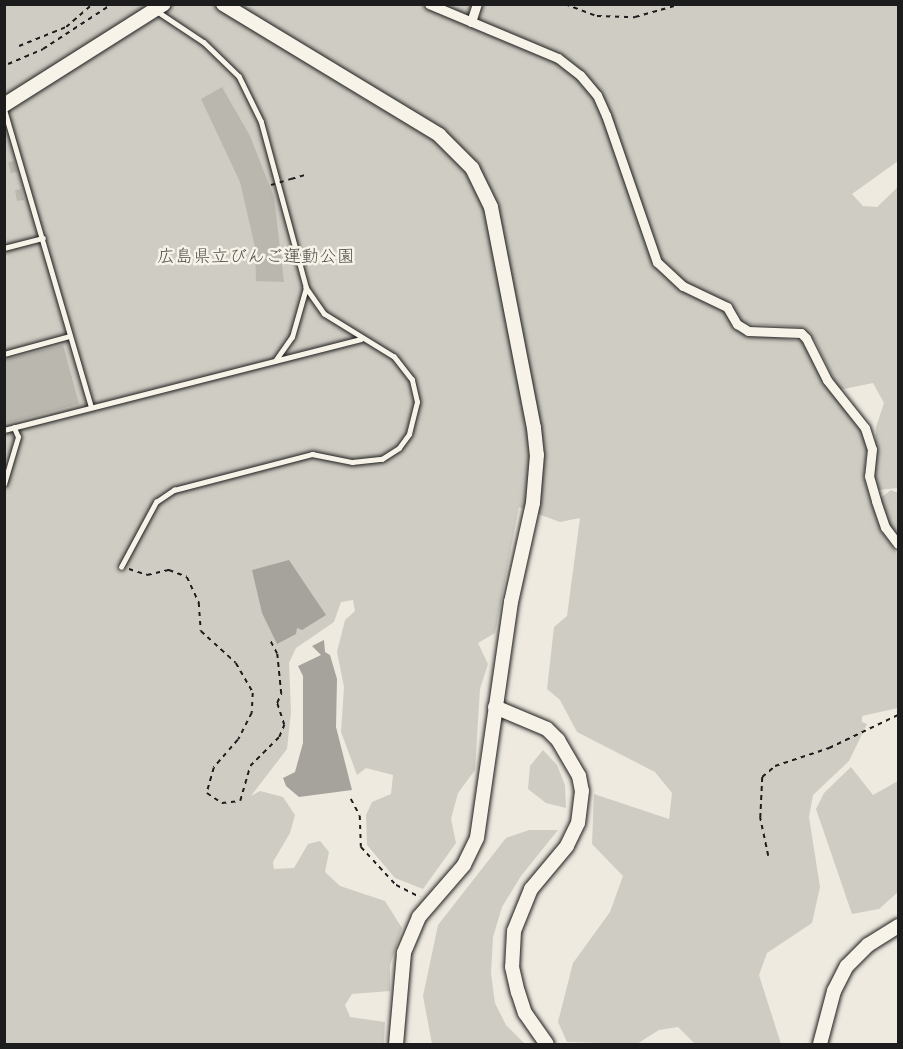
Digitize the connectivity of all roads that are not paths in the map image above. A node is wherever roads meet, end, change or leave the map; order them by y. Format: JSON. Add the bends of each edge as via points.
{"nodes":[{"id":1,"x":223,"y":4,"type":"edge"},
{"id":2,"x":429,"y":4,"type":"edge"},
{"id":3,"x":477,"y":4,"type":"edge"},
{"id":4,"x":159,"y":7,"type":"edge"},
{"id":5,"x":471,"y":22,"type":"junction"},
{"id":6,"x":4,"y":107,"type":"edge"},
{"id":7,"x":43,"y":238,"type":"junction"},
{"id":8,"x":4,"y":248,"type":"edge"},
{"id":9,"x":306,"y":288,"type":"junction"},
{"id":10,"x":70,"y":336,"type":"junction"},
{"id":11,"x":361,"y":339,"type":"junction"},
{"id":12,"x":4,"y":354,"type":"edge"},
{"id":13,"x":275,"y":361,"type":"junction"},
{"id":14,"x":91,"y":406,"type":"junction"},
{"id":15,"x":14,"y":428,"type":"junction"},
{"id":16,"x":4,"y":430,"type":"edge"},
{"id":17,"x":4,"y":484,"type":"edge"},
{"id":18,"x":898,"y":544,"type":"edge"},
{"id":19,"x":121,"y":567,"type":"road end"},
{"id":20,"x":495,"y":707,"type":"junction"},
{"id":21,"x":898,"y":926,"type":"edge"},
{"id":22,"x":396,"y":1044,"type":"edge"},
{"id":23,"x":547,"y":1044,"type":"edge"},
{"id":24,"x":819,"y":1044,"type":"edge"}],
"edges":[{"from":1,"to":20,"type":"street","via":[[440,135],[472,168],[491,207],[537,455],[533,503],[511,602]]},
{"from":2,"to":5,"type":"street"},
{"from":3,"to":5,"type":"street"},
{"from":4,"to":6,"type":"street"},
{"from":4,"to":9,"type":"lane","via":[[204,43],[239,77],[250,95],[261,122]]},
{"from":5,"to":18,"type":"street","via":[[558,58],[597,95],[657,262],[669,274],[683,286],[727,307],[737,324],[748,330],[801,333],[806,338],[827,380],[865,428],[872,449],[869,476],[876,501],[885,527]]},
{"from":6,"to":7,"type":"lane"},
{"from":7,"to":8,"type":"lane"},
{"from":7,"to":10,"type":"lane"},
{"from":9,"to":11,"type":"lane","via":[[324,314]]},
{"from":9,"to":13,"type":"lane","via":[[292,337]]},
{"from":10,"to":12,"type":"lane"},
{"from":10,"to":14,"type":"lane"},
{"from":11,"to":13,"type":"lane"},
{"from":11,"to":19,"type":"lane","via":[[394,357],[417,392],[409,434],[399,448],[382,459],[352,462],[312,454],[174,490],[156,502]]},
{"from":13,"to":14,"type":"lane"},
{"from":14,"to":15,"type":"lane"},
{"from":15,"to":16,"type":"lane"},
{"from":15,"to":17,"type":"lane","via":[[18,437]]},
{"from":20,"to":22,"type":"street","via":[[477,838],[464,866],[419,917],[404,953]]},
{"from":20,"to":23,"type":"street","via":[[547,729],[579,776],[582,791],[578,823],[567,846],[531,889],[514,931],[512,967],[518,992],[525,1013]]},
{"from":21,"to":24,"type":"street","via":[[868,945],[847,966],[834,991]]}]}
